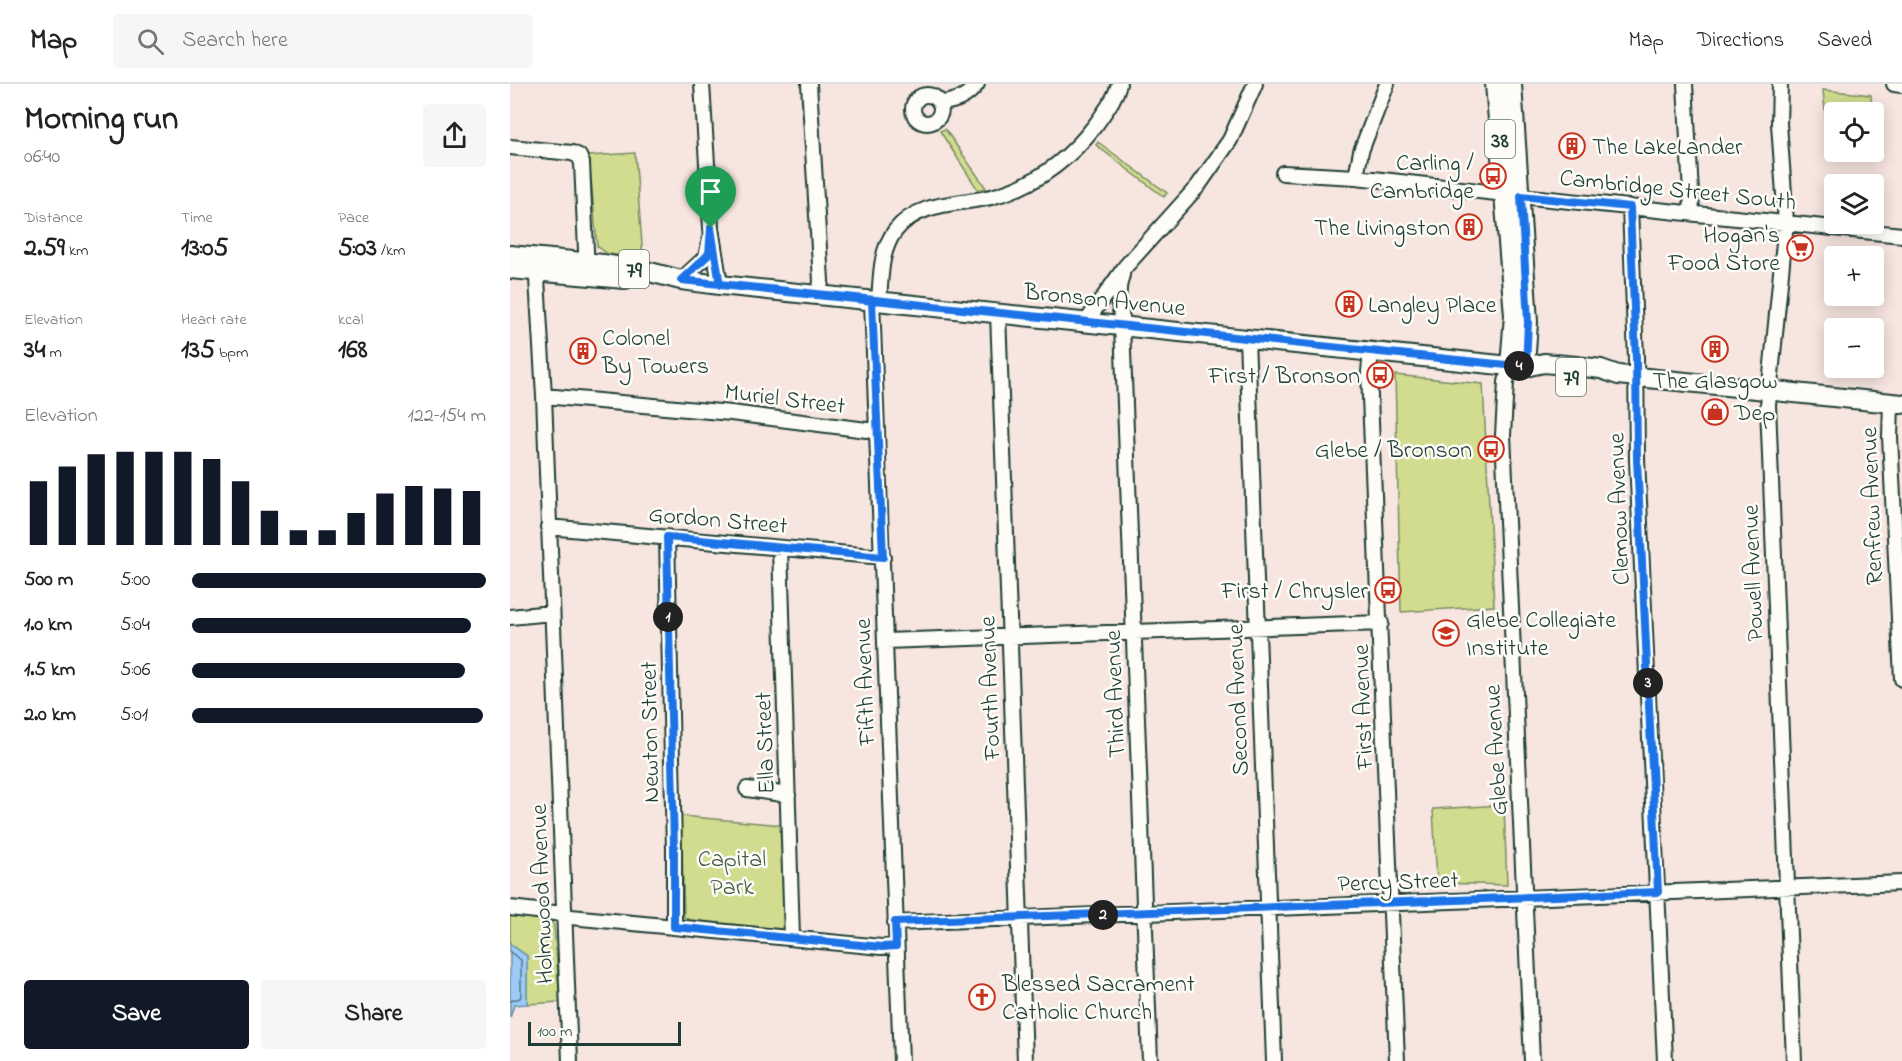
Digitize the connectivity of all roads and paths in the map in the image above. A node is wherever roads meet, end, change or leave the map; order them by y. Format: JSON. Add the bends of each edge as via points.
{"nodes":[{"id":1,"x":702,"y":84,"type":"edge"},
{"id":2,"x":809,"y":84,"type":"edge"},
{"id":3,"x":977,"y":84,"type":"edge"},
{"id":4,"x":1119,"y":84,"type":"edge"},
{"id":5,"x":1255,"y":84,"type":"edge"},
{"id":6,"x":1387,"y":84,"type":"edge"},
{"id":7,"x":1495,"y":84,"type":"edge"},
{"id":8,"x":1512,"y":84,"type":"edge"},
{"id":9,"x":1685,"y":84,"type":"edge"},
{"id":10,"x":1780,"y":84,"type":"edge"},
{"id":11,"x":1894,"y":84,"type":"edge"},
{"id":12,"x":1902,"y":85,"type":"edge"},
{"id":13,"x":940,"y":103,"type":"dead end"},
{"id":14,"x":510,"y":147,"type":"edge"},
{"id":15,"x":1283,"y":172,"type":"dead end"},
{"id":16,"x":1356,"y":177,"type":"junction"},
{"id":17,"x":1513,"y":195,"type":"junction"},
{"id":18,"x":1630,"y":207,"type":"junction"},
{"id":19,"x":1692,"y":212,"type":"junction"},
{"id":20,"x":1786,"y":222,"type":"junction"},
{"id":21,"x":711,"y":228,"type":"junction"},
{"id":22,"x":1902,"y":235,"type":"edge"},
{"id":23,"x":510,"y":255,"type":"edge"},
{"id":24,"x":536,"y":265,"type":"junction"},
{"id":25,"x":1125,"y":267,"type":"junction"},
{"id":26,"x":510,"y":269,"type":"edge"},
{"id":27,"x":587,"y":269,"type":"junction"},
{"id":28,"x":681,"y":280,"type":"junction"},
{"id":29,"x":720,"y":285,"type":"junction"},
{"id":30,"x":819,"y":295,"type":"junction"},
{"id":31,"x":875,"y":301,"type":"junction"},
{"id":32,"x":998,"y":313,"type":"junction"},
{"id":33,"x":1086,"y":322,"type":"junction"},
{"id":34,"x":1124,"y":325,"type":"junction"},
{"id":35,"x":1247,"y":338,"type":"junction"},
{"id":36,"x":1371,"y":351,"type":"junction"},
{"id":37,"x":1518,"y":366,"type":"junction"},
{"id":38,"x":1637,"y":377,"type":"junction"},
{"id":39,"x":1770,"y":390,"type":"junction"},
{"id":40,"x":544,"y":396,"type":"junction"},
{"id":41,"x":1896,"y":403,"type":"edge"},
{"id":42,"x":876,"y":430,"type":"junction"},
{"id":43,"x":549,"y":527,"type":"junction"},
{"id":44,"x":667,"y":537,"type":"junction"},
{"id":45,"x":780,"y":548,"type":"junction"},
{"id":46,"x":883,"y":557,"type":"junction"},
{"id":47,"x":552,"y":614,"type":"junction"},
{"id":48,"x":510,"y":616,"type":"edge"},
{"id":49,"x":1381,"y":622,"type":"junction"},
{"id":50,"x":1257,"y":626,"type":"junction"},
{"id":51,"x":1134,"y":631,"type":"junction"},
{"id":52,"x":1010,"y":635,"type":"junction"},
{"id":53,"x":885,"y":641,"type":"junction"},
{"id":54,"x":1901,"y":647,"type":"edge"},
{"id":55,"x":1902,"y":679,"type":"edge"},
{"id":56,"x":747,"y":789,"type":"dead end"},
{"id":57,"x":788,"y":795,"type":"junction"},
{"id":58,"x":1902,"y":883,"type":"edge"},
{"id":59,"x":1786,"y":888,"type":"junction"},
{"id":60,"x":1658,"y":892,"type":"junction"},
{"id":61,"x":1525,"y":898,"type":"junction"},
{"id":62,"x":1391,"y":903,"type":"junction"},
{"id":63,"x":510,"y":908,"type":"edge"},
{"id":64,"x":1268,"y":909,"type":"junction"},
{"id":65,"x":1145,"y":913,"type":"junction"},
{"id":66,"x":563,"y":914,"type":"junction"},
{"id":67,"x":1021,"y":917,"type":"junction"},
{"id":68,"x":895,"y":922,"type":"junction"},
{"id":69,"x":674,"y":927,"type":"junction"},
{"id":70,"x":792,"y":937,"type":"junction"},
{"id":71,"x":896,"y":946,"type":"junction"},
{"id":72,"x":570,"y":1061,"type":"edge"},
{"id":73,"x":901,"y":1061,"type":"edge"},
{"id":74,"x":1025,"y":1061,"type":"edge"},
{"id":75,"x":1150,"y":1061,"type":"edge"},
{"id":76,"x":1274,"y":1061,"type":"edge"},
{"id":77,"x":1397,"y":1061,"type":"edge"},
{"id":78,"x":1532,"y":1061,"type":"edge"},
{"id":79,"x":1665,"y":1061,"type":"edge"},
{"id":80,"x":1794,"y":1061,"type":"edge"}],
"edges":[{"from":1,"to":21,"type":"street"},
{"from":2,"to":30,"type":"street"},
{"from":3,"to":13,"type":"street","via":[[955,102]]},
{"from":4,"to":31,"type":"street","name":"Fifth Avenue","via":[[1115,98],[1081,144],[1049,172],[1012,191],[941,205],[903,223],[894,232],[883,257]]},
{"from":5,"to":25,"type":"street","via":[[1230,140],[1198,186]]},
{"from":6,"to":16,"type":"street","via":[[1361,151]]},
{"from":7,"to":17,"type":"main road","number":"38"},
{"from":8,"to":17,"type":"main road","number":"38"},
{"from":9,"to":19,"type":"street"},
{"from":10,"to":20,"type":"street","name":"Powell Avenue"},
{"from":11,"to":12,"type":"street"},
{"from":14,"to":27,"type":"street","via":[[579,156]]},
{"from":15,"to":16,"type":"street","name":"Cambridge Street South"},
{"from":16,"to":17,"type":"street","name":"Cambridge Street South"},
{"from":17,"to":18,"type":"street","name":"Cambridge Street South"},
{"from":17,"to":37,"type":"main road","number":"38","via":[[1528,322]]},
{"from":18,"to":19,"type":"street","name":"Cambridge Street South"},
{"from":18,"to":38,"type":"street","name":"Clemow Avenue"},
{"from":19,"to":20,"type":"street","name":"Cambridge Street South"},
{"from":20,"to":22,"type":"street","name":"Cambridge Street South"},
{"from":20,"to":39,"type":"street","name":"Powell Avenue"},
{"from":21,"to":28,"type":"street","via":[[709,253]]},
{"from":21,"to":29,"type":"street"},
{"from":23,"to":24,"type":"main road","name":"Bronson Avenue","number":"79"},
{"from":24,"to":26,"type":"main road","name":"Bronson Avenue","number":"79"},
{"from":24,"to":27,"type":"main road","name":"Bronson Avenue","number":"79"},
{"from":24,"to":40,"type":"street","name":"Holmwood Avenue"},
{"from":25,"to":33,"type":"street"},
{"from":25,"to":34,"type":"street","name":"Third Avenue","via":[[1118,299]]},
{"from":27,"to":28,"type":"main road","name":"Bronson Avenue","number":"79","via":[[646,271]]},
{"from":28,"to":29,"type":"main road","name":"Bronson Avenue","number":"79"},
{"from":29,"to":30,"type":"main road","name":"Bronson Avenue","number":"79"},
{"from":30,"to":31,"type":"main road","name":"Bronson Avenue","number":"79"},
{"from":31,"to":32,"type":"main road","name":"Bronson Avenue","number":"79"},
{"from":31,"to":42,"type":"street","name":"Fifth Avenue"},
{"from":32,"to":33,"type":"main road","name":"Bronson Avenue","number":"79"},
{"from":32,"to":52,"type":"street","name":"Fourth Avenue"},
{"from":33,"to":34,"type":"main road","name":"Bronson Avenue","number":"79"},
{"from":34,"to":35,"type":"main road","name":"Bronson Avenue","number":"79"},
{"from":34,"to":51,"type":"street","name":"Third Avenue"},
{"from":35,"to":36,"type":"main road","name":"Bronson Avenue","number":"79"},
{"from":35,"to":50,"type":"street","name":"Second Avenue"},
{"from":36,"to":37,"type":"main road","name":"Bronson Avenue","number":"79"},
{"from":36,"to":49,"type":"street","name":"First Avenue"},
{"from":37,"to":38,"type":"main road","name":"Bronson Avenue","number":"79","via":[[1542,375]]},
{"from":37,"to":61,"type":"street","name":"Glebe Avenue","via":[[1506,382],[1503,435]]},
{"from":38,"to":39,"type":"main road","name":"Bronson Avenue","number":"79"},
{"from":38,"to":60,"type":"street","name":"Clemow Avenue","via":[[1637,459]]},
{"from":39,"to":41,"type":"main road","name":"Bronson Avenue","number":"79"},
{"from":39,"to":59,"type":"street","name":"Powell Avenue"},
{"from":40,"to":42,"type":"street","name":"Muriel Street"},
{"from":40,"to":43,"type":"street","name":"Holmwood Avenue"},
{"from":41,"to":54,"type":"street","name":"Renfrew Avenue","via":[[1890,430]]},
{"from":42,"to":46,"type":"street","name":"Fifth Avenue"},
{"from":43,"to":44,"type":"street","name":"Gordon Street"},
{"from":43,"to":47,"type":"street","name":"Holmwood Avenue"},
{"from":44,"to":45,"type":"street","name":"Gordon Street"},
{"from":44,"to":69,"type":"street","name":"Newton Street"},
{"from":45,"to":46,"type":"street","name":"Gordon Street"},
{"from":45,"to":57,"type":"street","name":"Ella Street"},
{"from":46,"to":53,"type":"street","name":"Fifth Avenue"},
{"from":47,"to":48,"type":"street"},
{"from":47,"to":66,"type":"street","name":"Holmwood Avenue"},
{"from":49,"to":50,"type":"street"},
{"from":49,"to":62,"type":"street","name":"First Avenue"},
{"from":50,"to":51,"type":"street"},
{"from":50,"to":64,"type":"street","name":"Second Avenue"},
{"from":51,"to":52,"type":"street"},
{"from":51,"to":65,"type":"street","name":"Third Avenue"},
{"from":52,"to":53,"type":"street"},
{"from":52,"to":67,"type":"street","name":"Fourth Avenue"},
{"from":53,"to":68,"type":"street","name":"Fifth Avenue"},
{"from":54,"to":55,"type":"street","name":"Renfrew Avenue"},
{"from":56,"to":57,"type":"street"},
{"from":57,"to":70,"type":"street","name":"Ella Street"},
{"from":58,"to":59,"type":"street","name":"Percy Street"},
{"from":59,"to":60,"type":"street","name":"Percy Street"},
{"from":59,"to":80,"type":"street","name":"Powell Avenue"},
{"from":60,"to":61,"type":"street","name":"Percy Street"},
{"from":60,"to":79,"type":"street","name":"Clemow Avenue"},
{"from":61,"to":62,"type":"street","name":"Percy Street"},
{"from":61,"to":78,"type":"street","name":"Glebe Avenue"},
{"from":62,"to":64,"type":"street","name":"Percy Street"},
{"from":62,"to":77,"type":"street","name":"First Avenue"},
{"from":63,"to":66,"type":"street"},
{"from":64,"to":65,"type":"street","name":"Percy Street"},
{"from":64,"to":76,"type":"street","name":"Second Avenue"},
{"from":65,"to":67,"type":"street","name":"Percy Street"},
{"from":65,"to":75,"type":"street","name":"Third Avenue"},
{"from":66,"to":69,"type":"street"},
{"from":66,"to":72,"type":"street","name":"Holmwood Avenue"},
{"from":67,"to":68,"type":"street","name":"Percy Street"},
{"from":67,"to":74,"type":"street","name":"Fourth Avenue"},
{"from":68,"to":71,"type":"street","name":"Fifth Avenue"},
{"from":69,"to":70,"type":"street"},
{"from":70,"to":71,"type":"street"},
{"from":71,"to":73,"type":"street","name":"Fifth Avenue"}]}
